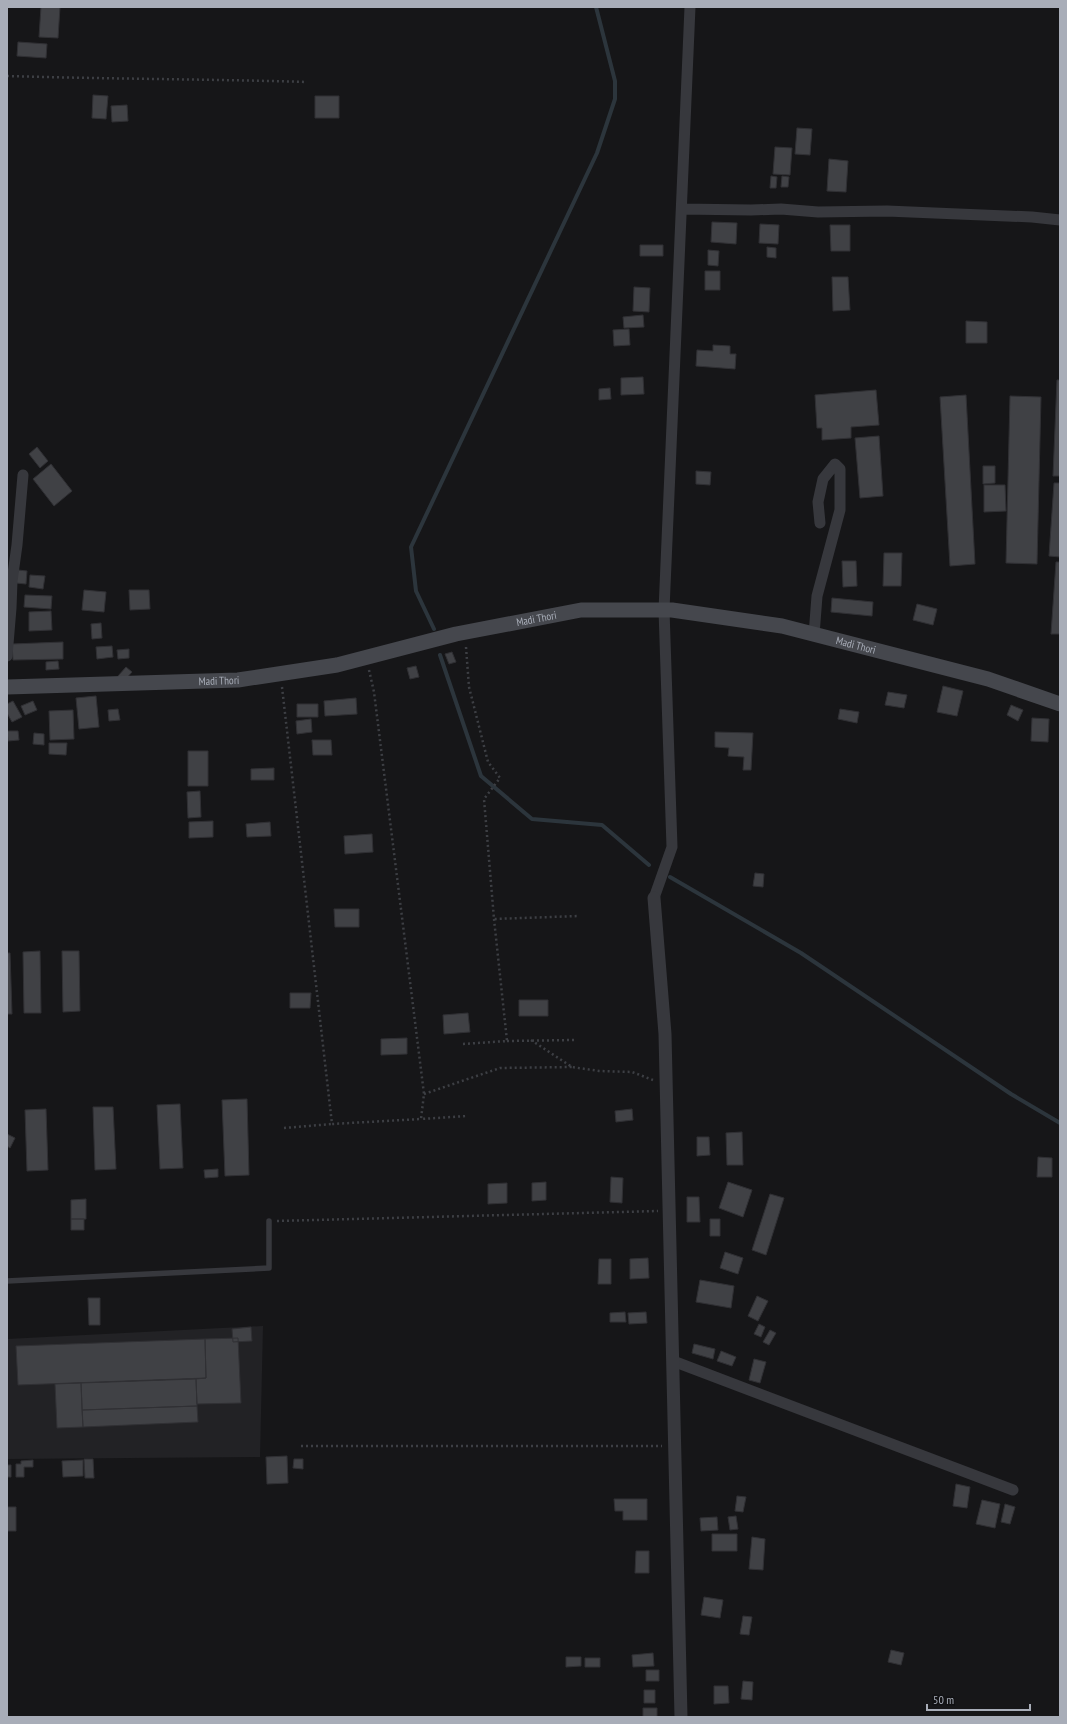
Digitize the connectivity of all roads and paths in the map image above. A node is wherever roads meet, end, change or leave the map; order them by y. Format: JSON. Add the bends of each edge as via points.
{"nodes":[{"id":1,"x":690,"y":7,"type":"edge"},
{"id":2,"x":7,"y":76,"type":"edge"},
{"id":3,"x":307,"y":82,"type":"dead end"},
{"id":4,"x":682,"y":209,"type":"junction"},
{"id":5,"x":1060,"y":220,"type":"edge"},
{"id":6,"x":23,"y":475,"type":"dead end"},
{"id":7,"x":820,"y":523,"type":"dead end"},
{"id":8,"x":664,"y":610,"type":"junction"},
{"id":9,"x":464,"y":632,"type":"junction"},
{"id":10,"x":814,"y":635,"type":"junction"},
{"id":11,"x":7,"y":656,"type":"edge"},
{"id":12,"x":366,"y":658,"type":"junction"},
{"id":13,"x":281,"y":674,"type":"junction"},
{"id":14,"x":7,"y":687,"type":"edge"},
{"id":15,"x":1060,"y":704,"type":"edge"},
{"id":16,"x":654,"y":898,"type":"joint"},
{"id":17,"x":579,"y":916,"type":"dead end"},
{"id":18,"x":494,"y":919,"type":"junction"},
{"id":19,"x":531,"y":1040,"type":"junction"},
{"id":20,"x":575,"y":1040,"type":"dead end"},
{"id":21,"x":507,"y":1041,"type":"junction"},
{"id":22,"x":463,"y":1044,"type":"dead end"},
{"id":23,"x":572,"y":1066,"type":"junction"},
{"id":24,"x":666,"y":1086,"type":"junction"},
{"id":25,"x":424,"y":1094,"type":"junction"},
{"id":26,"x":467,"y":1116,"type":"dead end"},
{"id":27,"x":421,"y":1119,"type":"junction"},
{"id":28,"x":332,"y":1124,"type":"junction"},
{"id":29,"x":284,"y":1128,"type":"dead end"},
{"id":30,"x":664,"y":1211,"type":"dead end"},
{"id":31,"x":269,"y":1221,"type":"joint"},
{"id":32,"x":7,"y":1281,"type":"edge"},
{"id":33,"x":673,"y":1361,"type":"junction"},
{"id":34,"x":301,"y":1446,"type":"dead end"},
{"id":35,"x":675,"y":1446,"type":"junction"},
{"id":36,"x":1013,"y":1490,"type":"dead end"},
{"id":37,"x":681,"y":1717,"type":"edge"}],
"edges":[{"from":1,"to":4,"type":"street"},
{"from":2,"to":3,"type":"path"},
{"from":4,"to":5,"type":"street","via":[[887,211]]},
{"from":4,"to":8,"type":"street"},
{"from":6,"to":11,"type":"street"},
{"from":7,"to":10,"type":"street","via":[[818,502],[823,478],[835,464],[840,470],[840,510],[817,596]]},
{"from":8,"to":9,"type":"main road","name":"Madi Thori","via":[[581,610]]},
{"from":8,"to":10,"type":"main road","name":"Madi Thori","via":[[782,626]]},
{"from":8,"to":16,"type":"street","via":[[672,847]]},
{"from":9,"to":12,"type":"main road","name":"Madi Thori"},
{"from":9,"to":18,"type":"path","via":[[469,687],[488,762],[500,778],[484,799]]},
{"from":10,"to":15,"type":"main road","name":"Madi Thori","via":[[988,679]]},
{"from":12,"to":13,"type":"main road","name":"Madi Thori","via":[[337,666]]},
{"from":12,"to":25,"type":"path","via":[[374,692]]},
{"from":13,"to":14,"type":"main road","name":"Madi Thori","via":[[238,680]]},
{"from":13,"to":28,"type":"path"},
{"from":16,"to":24,"type":"street","via":[[665,1034]]},
{"from":17,"to":18,"type":"path"},
{"from":18,"to":21,"type":"path"},
{"from":19,"to":20,"type":"path"},
{"from":19,"to":21,"type":"path"},
{"from":19,"to":23,"type":"path"},
{"from":21,"to":22,"type":"path"},
{"from":23,"to":24,"type":"path","via":[[599,1071],[632,1072]]},
{"from":23,"to":25,"type":"path","via":[[500,1068]]},
{"from":24,"to":33,"type":"street"},
{"from":25,"to":27,"type":"path"},
{"from":26,"to":27,"type":"path"},
{"from":27,"to":28,"type":"path"},
{"from":28,"to":29,"type":"path"},
{"from":30,"to":31,"type":"path"},
{"from":31,"to":32,"type":"lane","via":[[269,1268]]},
{"from":33,"to":35,"type":"street"},
{"from":33,"to":36,"type":"street"},
{"from":34,"to":35,"type":"path"},
{"from":35,"to":37,"type":"street"}]}
